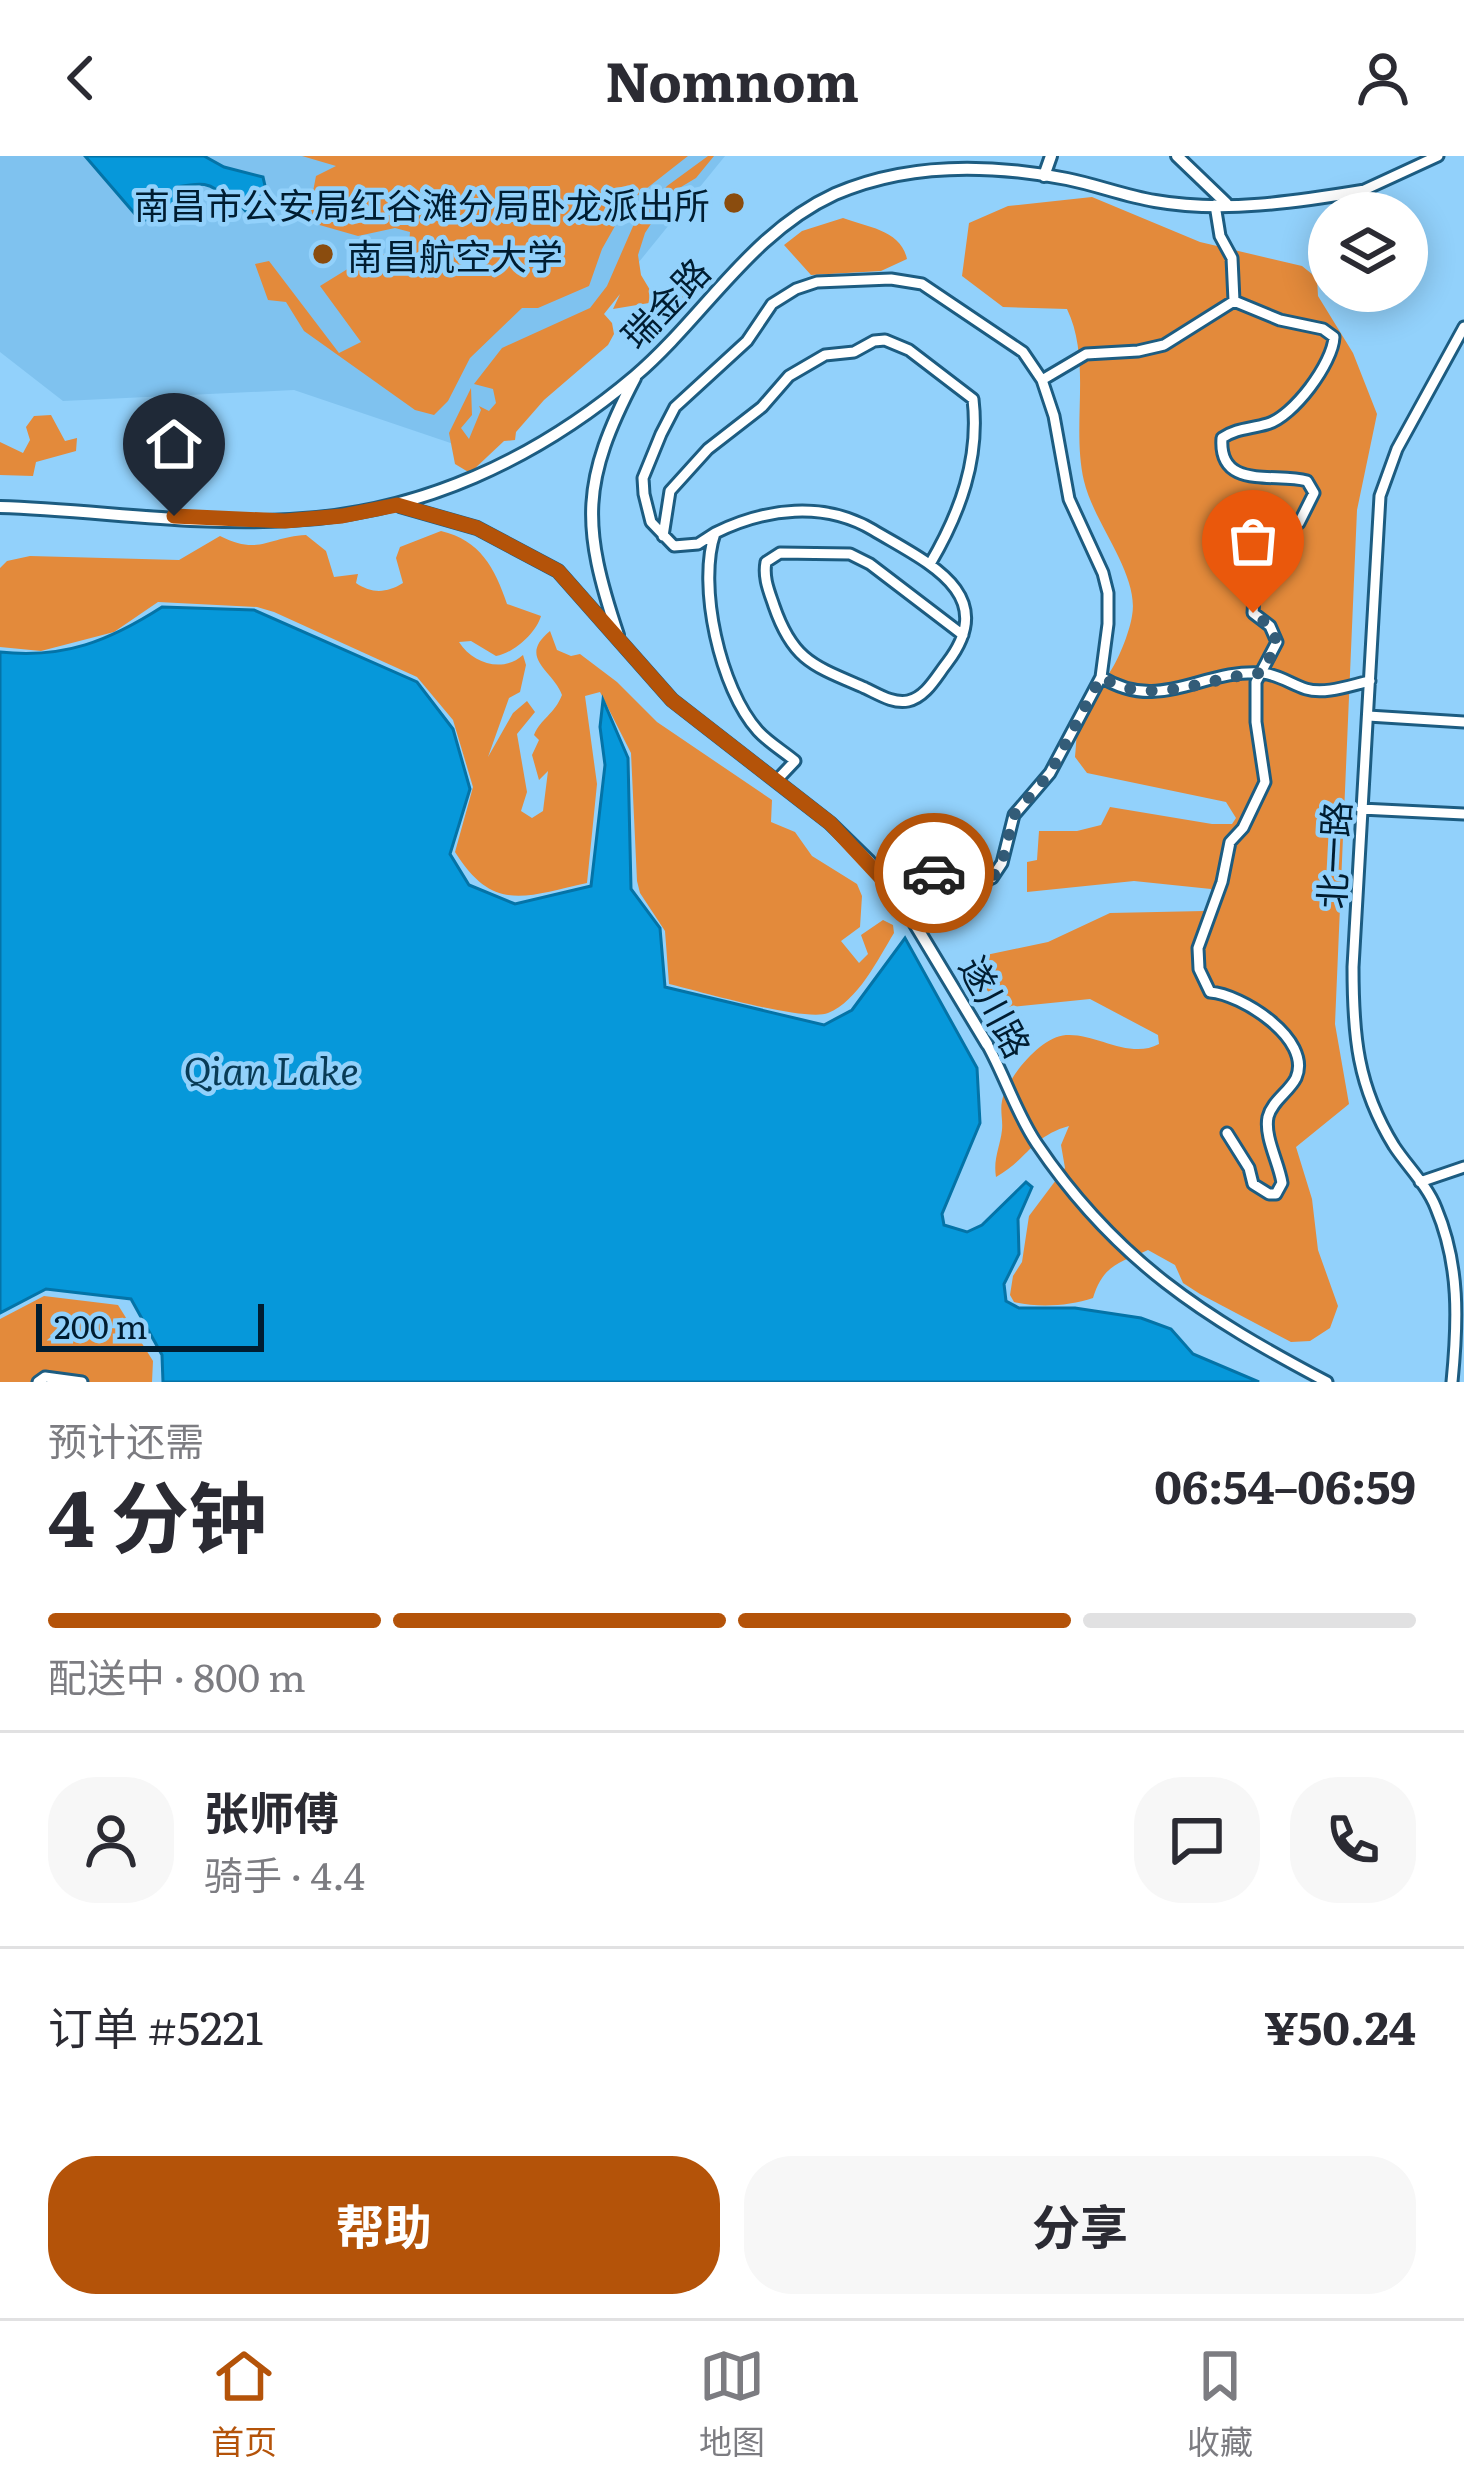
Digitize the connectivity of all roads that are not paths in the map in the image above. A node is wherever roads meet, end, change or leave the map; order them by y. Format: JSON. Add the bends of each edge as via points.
{"nodes":[{"id":1,"x":1051,"y":156,"type":"edge"},
{"id":2,"x":1177,"y":156,"type":"edge"},
{"id":3,"x":1438,"y":156,"type":"edge"},
{"id":4,"x":1044,"y":176,"type":"junction"},
{"id":5,"x":1363,"y":191,"type":"joint"},
{"id":6,"x":1221,"y":205,"type":"junction"},
{"id":7,"x":1234,"y":301,"type":"junction"},
{"id":8,"x":1464,"y":327,"type":"edge"},
{"id":9,"x":1459,"y":354,"type":"edge"},
{"id":10,"x":636,"y":375,"type":"junction"},
{"id":11,"x":1042,"y":380,"type":"junction"},
{"id":12,"x":397,"y":505,"type":"junction"},
{"id":13,"x":0,"y":507,"type":"edge"},
{"id":14,"x":715,"y":533,"type":"junction"},
{"id":15,"x":663,"y":536,"type":"junction"},
{"id":16,"x":930,"y":564,"type":"junction"},
{"id":17,"x":963,"y":635,"type":"junction"},
{"id":18,"x":621,"y":642,"type":"junction"},
{"id":19,"x":1263,"y":673,"type":"junction"},
{"id":20,"x":1101,"y":677,"type":"junction"},
{"id":21,"x":1370,"y":682,"type":"junction"},
{"id":22,"x":1368,"y":716,"type":"junction"},
{"id":23,"x":1464,"y":722,"type":"edge"},
{"id":24,"x":777,"y":780,"type":"junction"},
{"id":25,"x":1361,"y":809,"type":"junction"},
{"id":26,"x":1464,"y":814,"type":"edge"},
{"id":27,"x":898,"y":896,"type":"junction"},
{"id":28,"x":987,"y":1044,"type":"joint"},
{"id":29,"x":1227,"y":1133,"type":"dead end"},
{"id":30,"x":1464,"y":1167,"type":"edge"},
{"id":31,"x":1420,"y":1182,"type":"junction"},
{"id":32,"x":38,"y":1382,"type":"edge"},
{"id":33,"x":82,"y":1382,"type":"edge"},
{"id":34,"x":1327,"y":1382,"type":"edge"},
{"id":35,"x":1452,"y":1382,"type":"edge"}],
"edges":[{"from":1,"to":4,"type":"street"},
{"from":2,"to":6,"type":"street"},
{"from":3,"to":5,"type":"street","name":"瑞金路"},
{"from":4,"to":6,"type":"street","name":"瑞金路","via":[[1157,202]]},
{"from":4,"to":10,"type":"street","name":"瑞金路","via":[[969,166],[902,173],[834,195],[763,240]]},
{"from":5,"to":6,"type":"street","name":"瑞金路"},
{"from":6,"to":7,"type":"street"},
{"from":7,"to":11,"type":"street","via":[[1164,344],[1086,354]]},
{"from":7,"to":19,"type":"street","via":[[1334,337],[1311,388],[1284,416],[1222,438],[1226,460],[1249,479],[1289,476],[1313,486],[1299,523],[1249,535],[1253,613],[1277,642]]},
{"from":8,"to":9,"type":"street","name":"北一路"},
{"from":9,"to":21,"type":"street","name":"北一路","via":[[1396,448],[1380,496]]},
{"from":10,"to":12,"type":"street","name":"瑞金路","via":[[516,459]]},
{"from":10,"to":18,"type":"street","name":"遂川路","via":[[605,434],[591,492],[594,549]]},
{"from":11,"to":15,"type":"street","via":[[1023,352],[922,284],[836,281],[796,289],[772,304],[747,341],[675,407],[643,478],[651,522]]},
{"from":11,"to":20,"type":"street","via":[[1069,499],[1108,593]]},
{"from":12,"to":13,"type":"street","name":"瑞金路","via":[[285,521]]},
{"from":12,"to":18,"type":"street","name":"遂川路","via":[[459,520],[558,571]]},
{"from":14,"to":15,"type":"street","via":[[674,546]]},
{"from":14,"to":16,"type":"street","via":[[770,514],[821,511],[848,515]]},
{"from":14,"to":24,"type":"street","via":[[707,556],[716,634],[742,706],[795,761]]},
{"from":15,"to":16,"type":"street","via":[[670,491],[789,376],[825,355],[885,340],[973,399],[974,458]]},
{"from":16,"to":17,"type":"street","via":[[965,600]]},
{"from":17,"to":17,"type":"street","via":[[925,692],[895,701],[796,653],[766,562],[780,553],[850,554]]},
{"from":18,"to":24,"type":"street","name":"遂川路","via":[[672,700]]},
{"from":19,"to":20,"type":"street","via":[[1166,693]]},
{"from":19,"to":21,"type":"street","via":[[1319,692]]},
{"from":19,"to":29,"type":"street","via":[[1256,722],[1265,782],[1230,842],[1198,948],[1210,992],[1264,1015],[1297,1059],[1297,1076],[1268,1118],[1282,1183],[1276,1194],[1253,1184]]},
{"from":20,"to":27,"type":"street","via":[[1050,773],[1014,815],[992,878],[932,873]]},
{"from":21,"to":22,"type":"street","name":"北一路"},
{"from":22,"to":23,"type":"street"},
{"from":22,"to":25,"type":"street","name":"北一路"},
{"from":24,"to":27,"type":"street","name":"遂川路"},
{"from":25,"to":26,"type":"street"},
{"from":25,"to":31,"type":"street","name":"北一路","via":[[1353,1034],[1366,1090]]},
{"from":27,"to":28,"type":"street","name":"遂川路"},
{"from":28,"to":34,"type":"street","name":"遂川路","via":[[1035,1141],[1100,1227],[1213,1319]]},
{"from":30,"to":31,"type":"street"},
{"from":31,"to":35,"type":"street","name":"北一路","via":[[1453,1259]]},
{"from":32,"to":33,"type":"street"}]}
